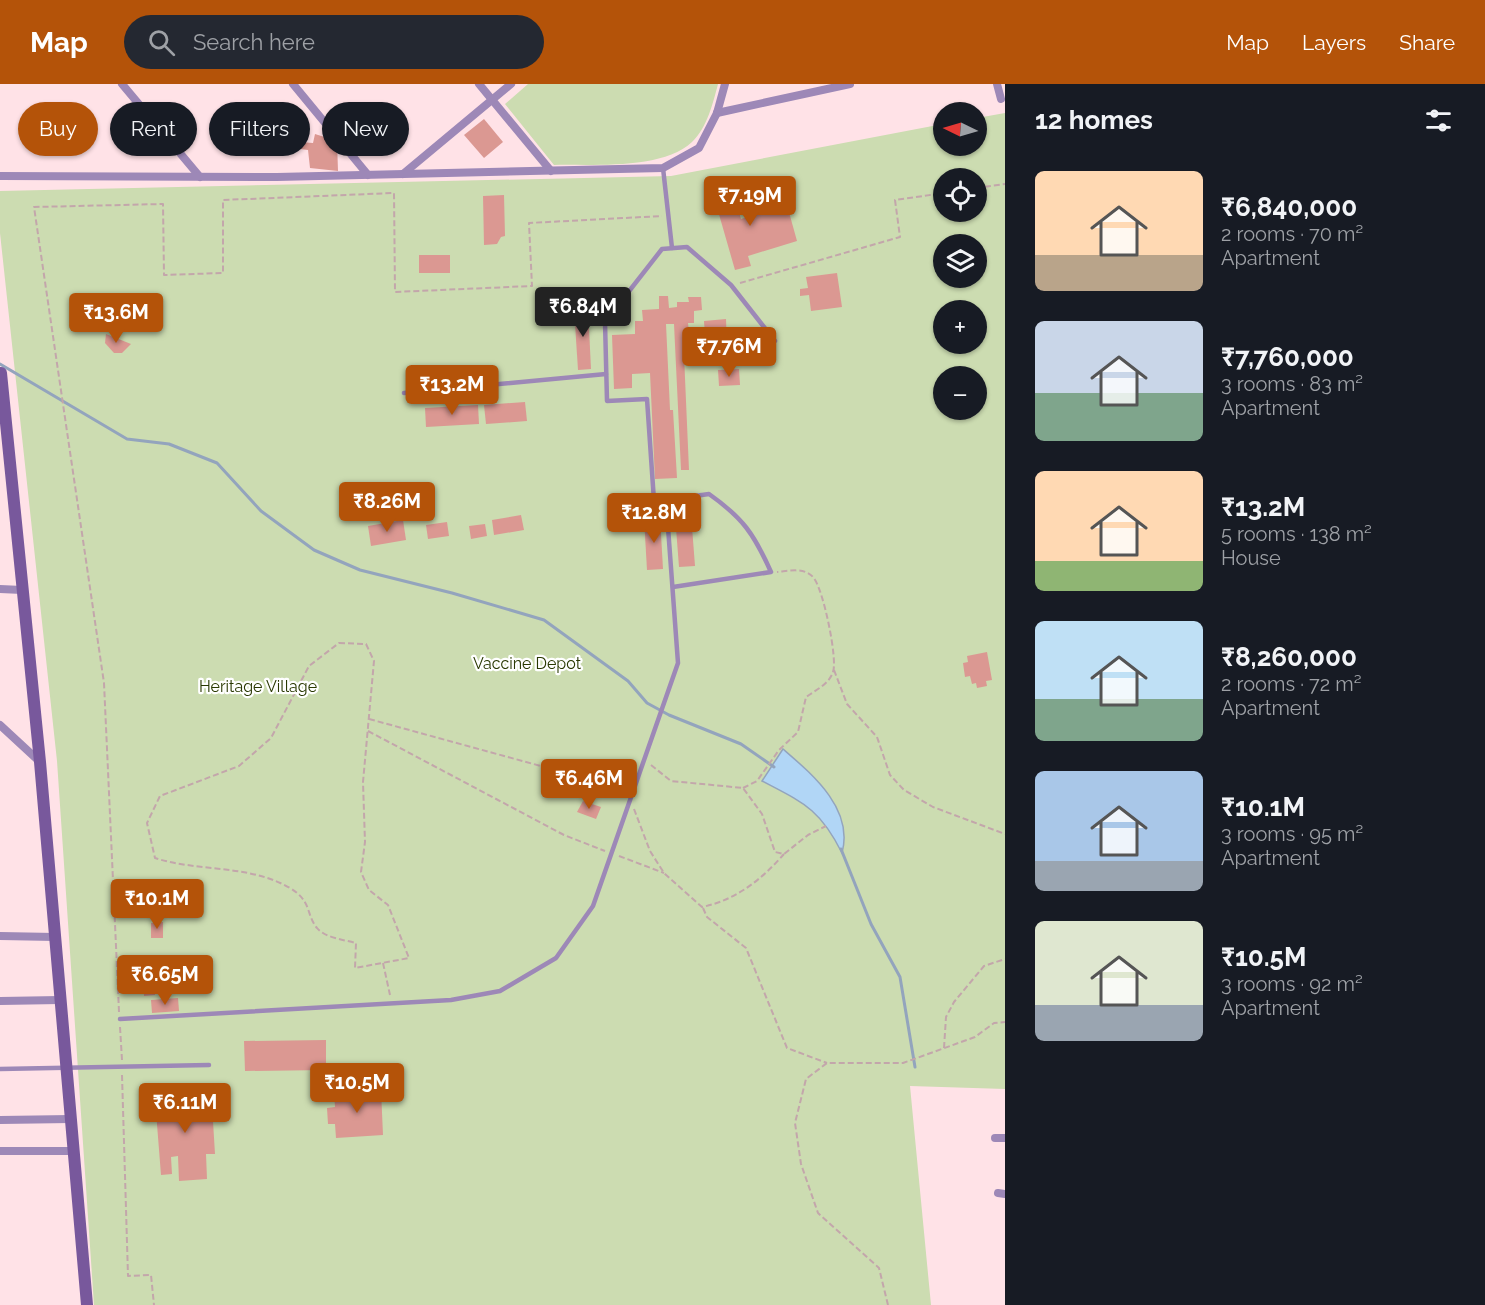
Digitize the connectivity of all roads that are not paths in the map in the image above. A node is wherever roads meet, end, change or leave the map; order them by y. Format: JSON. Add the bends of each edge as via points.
{"nodes":[{"id":1,"x":122,"y":84,"type":"edge"},
{"id":2,"x":293,"y":84,"type":"edge"},
{"id":3,"x":479,"y":84,"type":"edge"},
{"id":4,"x":511,"y":84,"type":"edge"},
{"id":5,"x":725,"y":84,"type":"edge"},
{"id":6,"x":850,"y":84,"type":"edge"},
{"id":7,"x":998,"y":84,"type":"edge"},
{"id":8,"x":1001,"y":99,"type":"dead end"},
{"id":9,"x":492,"y":100,"type":"junction"},
{"id":10,"x":717,"y":113,"type":"junction"},
{"id":11,"x":663,"y":168,"type":"junction"},
{"id":12,"x":551,"y":171,"type":"junction"},
{"id":13,"x":368,"y":175,"type":"junction"},
{"id":14,"x":403,"y":175,"type":"junction"},
{"id":15,"x":0,"y":176,"type":"edge"},
{"id":16,"x":200,"y":177,"type":"junction"},
{"id":17,"x":672,"y":248,"type":"junction"},
{"id":18,"x":775,"y":341,"type":"dead end"},
{"id":19,"x":1,"y":373,"type":"edge"},
{"id":20,"x":606,"y":374,"type":"junction"},
{"id":21,"x":404,"y":393,"type":"dead end"},
{"id":22,"x":2,"y":408,"type":"edge"},
{"id":23,"x":6,"y":478,"type":"edge"},
{"id":24,"x":666,"y":500,"type":"junction"},
{"id":25,"x":673,"y":586,"type":"junction"},
{"id":26,"x":0,"y":589,"type":"edge"},
{"id":27,"x":22,"y":590,"type":"junction"},
{"id":28,"x":1,"y":728,"type":"edge"},
{"id":29,"x":40,"y":762,"type":"junction"},
{"id":30,"x":0,"y":936,"type":"edge"},
{"id":31,"x":55,"y":937,"type":"junction"},
{"id":32,"x":60,"y":1000,"type":"junction"},
{"id":33,"x":0,"y":1001,"type":"edge"},
{"id":34,"x":120,"y":1019,"type":"road end"},
{"id":35,"x":209,"y":1065,"type":"dead end"},
{"id":36,"x":66,"y":1067,"type":"junction"},
{"id":37,"x":0,"y":1069,"type":"edge"},
{"id":38,"x":71,"y":1119,"type":"junction"},
{"id":39,"x":0,"y":1120,"type":"edge"},
{"id":40,"x":0,"y":1151,"type":"edge"},
{"id":41,"x":74,"y":1151,"type":"junction"},
{"id":42,"x":87,"y":1305,"type":"edge"}],
"edges":[{"from":1,"to":16,"type":"street"},
{"from":2,"to":13,"type":"street"},
{"from":3,"to":9,"type":"street"},
{"from":4,"to":9,"type":"street"},
{"from":5,"to":10,"type":"street"},
{"from":6,"to":10,"type":"street"},
{"from":7,"to":8,"type":"street"},
{"from":9,"to":12,"type":"street"},
{"from":9,"to":14,"type":"street"},
{"from":10,"to":11,"type":"street","via":[[699,148]]},
{"from":11,"to":12,"type":"street"},
{"from":11,"to":17,"type":"lane"},
{"from":12,"to":14,"type":"street"},
{"from":13,"to":14,"type":"street"},
{"from":13,"to":16,"type":"street"},
{"from":15,"to":16,"type":"street"},
{"from":17,"to":18,"type":"lane","via":[[687,247],[731,285]]},
{"from":17,"to":20,"type":"lane","via":[[662,249],[605,322]]},
{"from":19,"to":22,"type":"street"},
{"from":20,"to":21,"type":"lane"},
{"from":20,"to":24,"type":"lane","via":[[607,401],[647,399],[654,501]]},
{"from":22,"to":23,"type":"street"},
{"from":23,"to":27,"type":"street"},
{"from":24,"to":25,"type":"lane"},
{"from":24,"to":25,"type":"lane","via":[[709,494],[728,507],[754,534],[771,572]]},
{"from":25,"to":34,"type":"lane","via":[[678,663],[592,906],[556,958],[500,991],[451,1000]]},
{"from":26,"to":27,"type":"street"},
{"from":27,"to":29,"type":"street"},
{"from":28,"to":29,"type":"street"},
{"from":29,"to":31,"type":"street"},
{"from":30,"to":31,"type":"street"},
{"from":31,"to":32,"type":"street"},
{"from":32,"to":33,"type":"street"},
{"from":32,"to":36,"type":"street"},
{"from":35,"to":36,"type":"lane"},
{"from":36,"to":37,"type":"lane"},
{"from":36,"to":38,"type":"street"},
{"from":38,"to":39,"type":"street"},
{"from":38,"to":41,"type":"street"},
{"from":40,"to":41,"type":"street"},
{"from":41,"to":42,"type":"street"}]}
